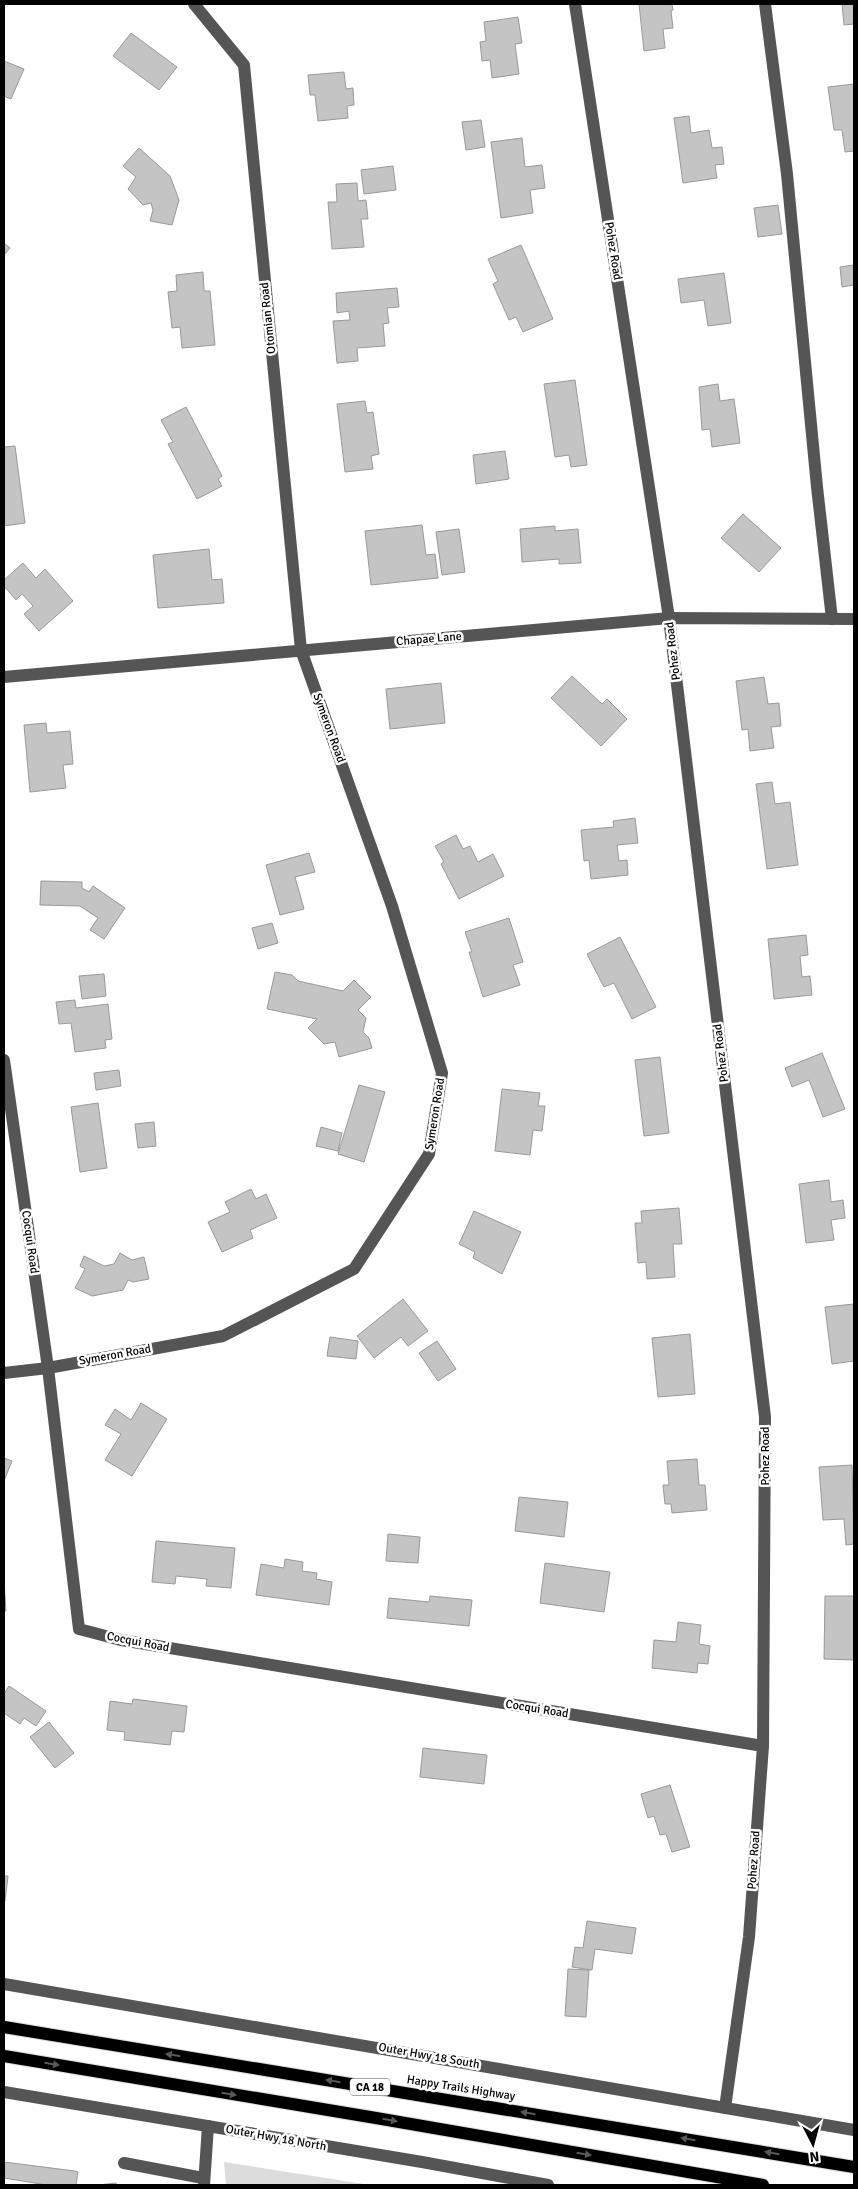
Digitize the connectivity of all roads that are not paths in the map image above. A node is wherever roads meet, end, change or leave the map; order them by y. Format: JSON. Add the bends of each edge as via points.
{"nodes":[{"id":1,"x":194,"y":4,"type":"edge"},
{"id":2,"x":575,"y":4,"type":"edge"},
{"id":3,"x":765,"y":4,"type":"edge"},
{"id":4,"x":669,"y":618,"type":"junction"},
{"id":5,"x":832,"y":619,"type":"junction"},
{"id":6,"x":854,"y":620,"type":"edge"},
{"id":7,"x":301,"y":650,"type":"junction"},
{"id":8,"x":4,"y":677,"type":"edge"},
{"id":9,"x":4,"y":1060,"type":"edge"},
{"id":10,"x":48,"y":1368,"type":"junction"},
{"id":11,"x":4,"y":1373,"type":"edge"},
{"id":12,"x":763,"y":1746,"type":"junction"},
{"id":13,"x":4,"y":1984,"type":"edge"},
{"id":14,"x":4,"y":2027,"type":"edge"},
{"id":15,"x":4,"y":2056,"type":"edge"},
{"id":16,"x":4,"y":2092,"type":"edge"},
{"id":17,"x":725,"y":2108,"type":"junction"},
{"id":18,"x":208,"y":2126,"type":"junction"},
{"id":19,"x":854,"y":2130,"type":"edge"},
{"id":20,"x":124,"y":2163,"type":"dead end"},
{"id":21,"x":854,"y":2167,"type":"edge"},
{"id":22,"x":204,"y":2182,"type":"edge"},
{"id":23,"x":548,"y":2185,"type":"edge"},
{"id":24,"x":763,"y":2185,"type":"edge"}],
"edges":[{"from":1,"to":7,"type":"street","name":"Otomian Road","via":[[244,65]]},
{"from":2,"to":4,"type":"street","name":"Pohez Road"},
{"from":3,"to":5,"type":"street","via":[[787,174]]},
{"from":4,"to":5,"type":"street","name":"Chapae Lane"},
{"from":4,"to":7,"type":"street","name":"Chapae Lane"},
{"from":4,"to":12,"type":"street","name":"Pohez Road","via":[[765,1417]]},
{"from":5,"to":6,"type":"street","name":"Chapae Lane"},
{"from":7,"to":8,"type":"street","name":"Chapae Lane"},
{"from":7,"to":10,"type":"street","name":"Symeron Road","via":[[392,906],[442,1073],[429,1154],[354,1269],[223,1336]]},
{"from":9,"to":10,"type":"street","name":"Cocqui Road"},
{"from":10,"to":11,"type":"street","name":"Symeron Road"},
{"from":10,"to":12,"type":"street","name":"Cocqui Road","via":[[79,1629],[121,1640]]},
{"from":12,"to":17,"type":"street","name":"Pohez Road","via":[[749,1936]]},
{"from":13,"to":17,"type":"street","name":"Outer Hwy 18 South"},
{"from":21,"to":14,"type":"main road","name":"Happy Trails Highway","number":"CA 18","one_way":true},
{"from":15,"to":24,"type":"main road","number":"CA 18","one_way":true},
{"from":16,"to":18,"type":"street","name":"Outer Hwy 18 North"},
{"from":17,"to":19,"type":"street","name":"Outer Hwy 18 South"},
{"from":18,"to":22,"type":"street"},
{"from":18,"to":23,"type":"street","name":"Outer Hwy 18 North"},
{"from":20,"to":22,"type":"street"}]}
